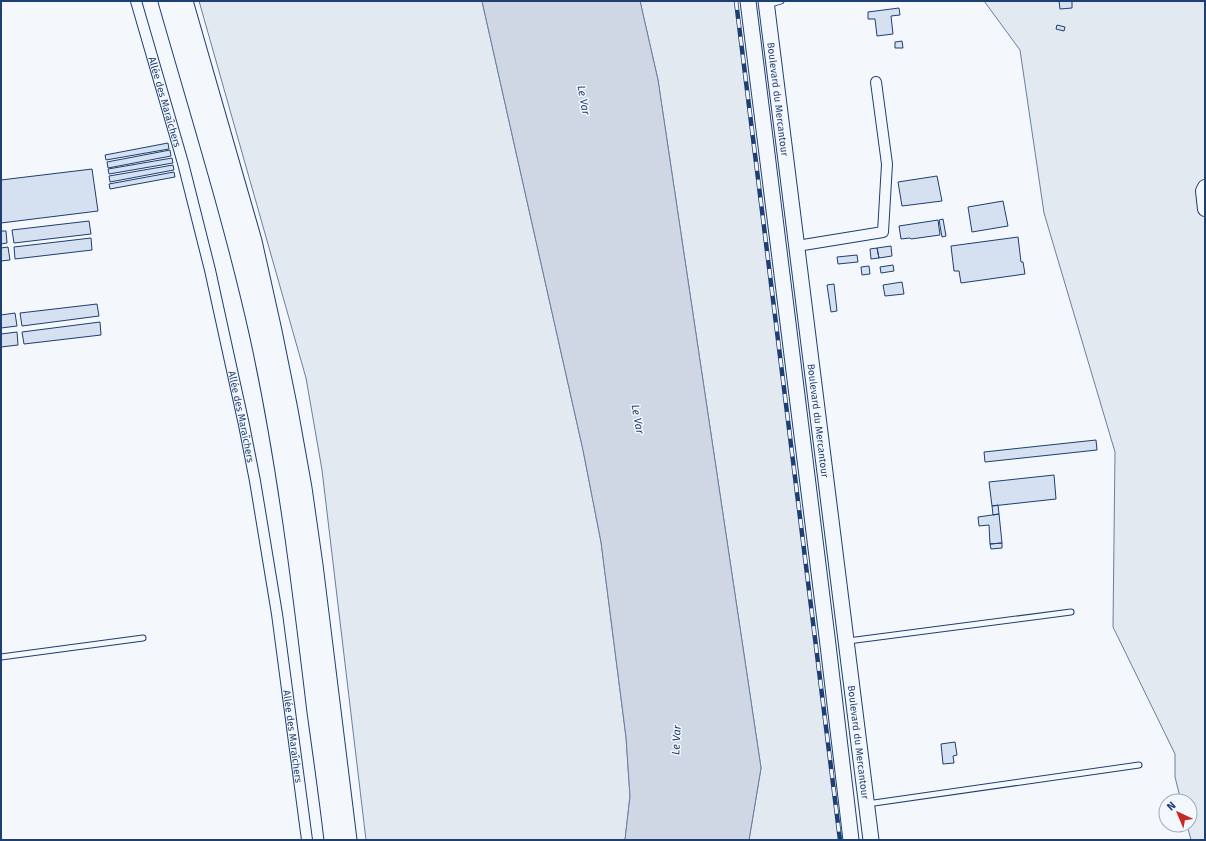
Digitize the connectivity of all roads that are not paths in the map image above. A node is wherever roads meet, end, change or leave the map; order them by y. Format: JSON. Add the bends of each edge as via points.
{"nodes":[{"id":1,"x":136,"y":1,"type":"edge"},
{"id":2,"x":159,"y":1,"type":"edge"},
{"id":3,"x":167,"y":1,"type":"edge"},
{"id":4,"x":184,"y":1,"type":"edge"},
{"id":5,"x":748,"y":1,"type":"edge"},
{"id":6,"x":781,"y":1,"type":"edge"},
{"id":7,"x":766,"y":3,"type":"edge"},
{"id":8,"x":876,"y":82,"type":"dead end"},
{"id":9,"x":201,"y":119,"type":"junction"},
{"id":10,"x":1205,"y":186,"type":"edge"},
{"id":11,"x":1205,"y":209,"type":"edge"},
{"id":12,"x":797,"y":246,"type":"junction"},
{"id":13,"x":1071,"y":612,"type":"dead end"},
{"id":14,"x":143,"y":638,"type":"dead end"},
{"id":15,"x":845,"y":641,"type":"junction"},
{"id":16,"x":1,"y":657,"type":"edge"},
{"id":17,"x":1139,"y":765,"type":"dead end"},
{"id":18,"x":866,"y":804,"type":"junction"},
{"id":19,"x":307,"y":840,"type":"edge"},
{"id":20,"x":333,"y":840,"type":"edge"},
{"id":21,"x":348,"y":840,"type":"edge"},
{"id":22,"x":851,"y":840,"type":"edge"},
{"id":23,"x":870,"y":840,"type":"edge"}],
"edges":[{"from":1,"to":19,"type":"street","name":"Allée des Maraîchers","via":[[210,270],[244,425],[277,614]]},
{"from":2,"to":9,"type":"highway"},
{"from":3,"to":9,"type":"highway"},
{"from":4,"to":21,"type":"highway","via":[[253,241],[290,410],[314,565]]},
{"from":5,"to":22,"type":"main road","name":"Boulevard du Mercantour"},
{"from":6,"to":7,"type":"lane"},
{"from":7,"to":12,"type":"main road","name":"Boulevard du Mercantour"},
{"from":8,"to":12,"type":"street","via":[[886,164],[883,232]]},
{"from":9,"to":20,"type":"highway","via":[[241,260],[283,461]]},
{"from":10,"to":11,"type":"street"},
{"from":12,"to":15,"type":"main road","name":"Boulevard du Mercantour"},
{"from":13,"to":15,"type":"lane"},
{"from":14,"to":16,"type":"lane"},
{"from":15,"to":18,"type":"main road","name":"Boulevard du Mercantour"},
{"from":17,"to":18,"type":"lane"},
{"from":18,"to":23,"type":"main road","name":"Boulevard du Mercantour"}]}
